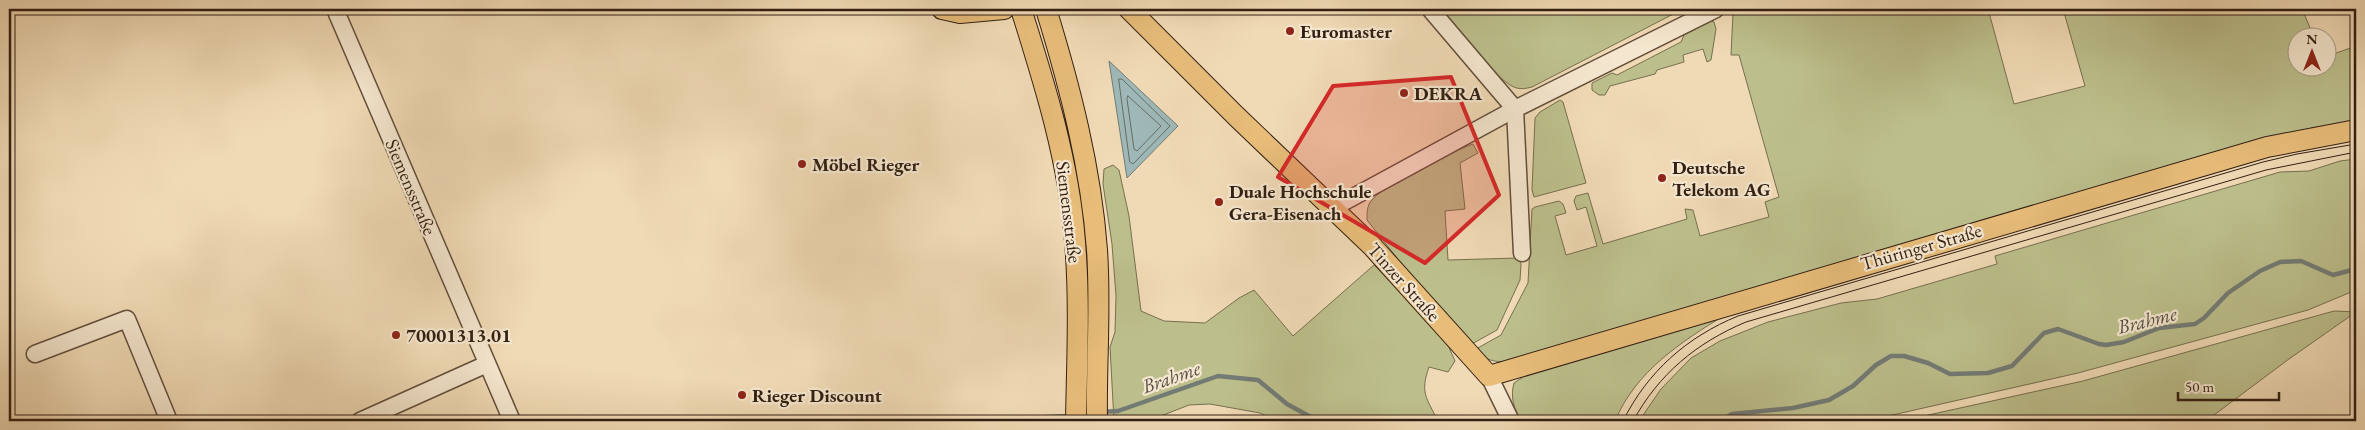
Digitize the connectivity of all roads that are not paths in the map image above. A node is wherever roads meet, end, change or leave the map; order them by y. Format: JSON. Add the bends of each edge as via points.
{"nodes":[{"id":1,"x":335,"y":9,"type":"edge"},
{"id":2,"x":942,"y":9,"type":"edge"},
{"id":3,"x":1004,"y":9,"type":"edge"},
{"id":4,"x":1021,"y":9,"type":"edge"},
{"id":5,"x":1046,"y":9,"type":"edge"},
{"id":6,"x":1129,"y":9,"type":"edge"},
{"id":7,"x":1430,"y":9,"type":"edge"},
{"id":8,"x":1716,"y":9,"type":"edge"},
{"id":9,"x":1515,"y":109,"type":"junction"},
{"id":10,"x":2356,"y":130,"type":"edge"},
{"id":11,"x":1333,"y":208,"type":"junction"},
{"id":12,"x":1522,"y":253,"type":"dead end"},
{"id":13,"x":35,"y":354,"type":"dead end"},
{"id":14,"x":487,"y":364,"type":"junction"},
{"id":15,"x":1489,"y":376,"type":"junction"},
{"id":16,"x":169,"y":421,"type":"edge"},
{"id":17,"x":360,"y":421,"type":"edge"},
{"id":18,"x":512,"y":421,"type":"edge"},
{"id":19,"x":1076,"y":421,"type":"edge"},
{"id":20,"x":1097,"y":421,"type":"edge"},
{"id":21,"x":1511,"y":421,"type":"edge"}],
"edges":[{"from":1,"to":14,"type":"street","name":"Siemensstraße"},
{"from":2,"to":3,"type":"main road","via":[[960,13]]},
{"from":4,"to":19,"type":"main road","name":"Siemensstraße","via":[[1058,135],[1070,200],[1078,299]]},
{"from":5,"to":20,"type":"main road","name":"Siemensstraße","via":[[1080,138],[1091,197],[1097,251]]},
{"from":6,"to":11,"type":"main road","name":"Tinzer Straße"},
{"from":7,"to":9,"type":"street"},
{"from":8,"to":9,"type":"street"},
{"from":9,"to":11,"type":"street"},
{"from":9,"to":12,"type":"street"},
{"from":10,"to":15,"type":"main road","name":"Thüringer Straße","via":[[2267,146]]},
{"from":11,"to":15,"type":"main road","name":"Tinzer Straße","via":[[1372,246]]},
{"from":13,"to":16,"type":"street","via":[[127,318]]},
{"from":14,"to":17,"type":"street"},
{"from":14,"to":18,"type":"street","name":"Siemensstraße"},
{"from":15,"to":21,"type":"street","name":"Tinzer Straße"}]}
